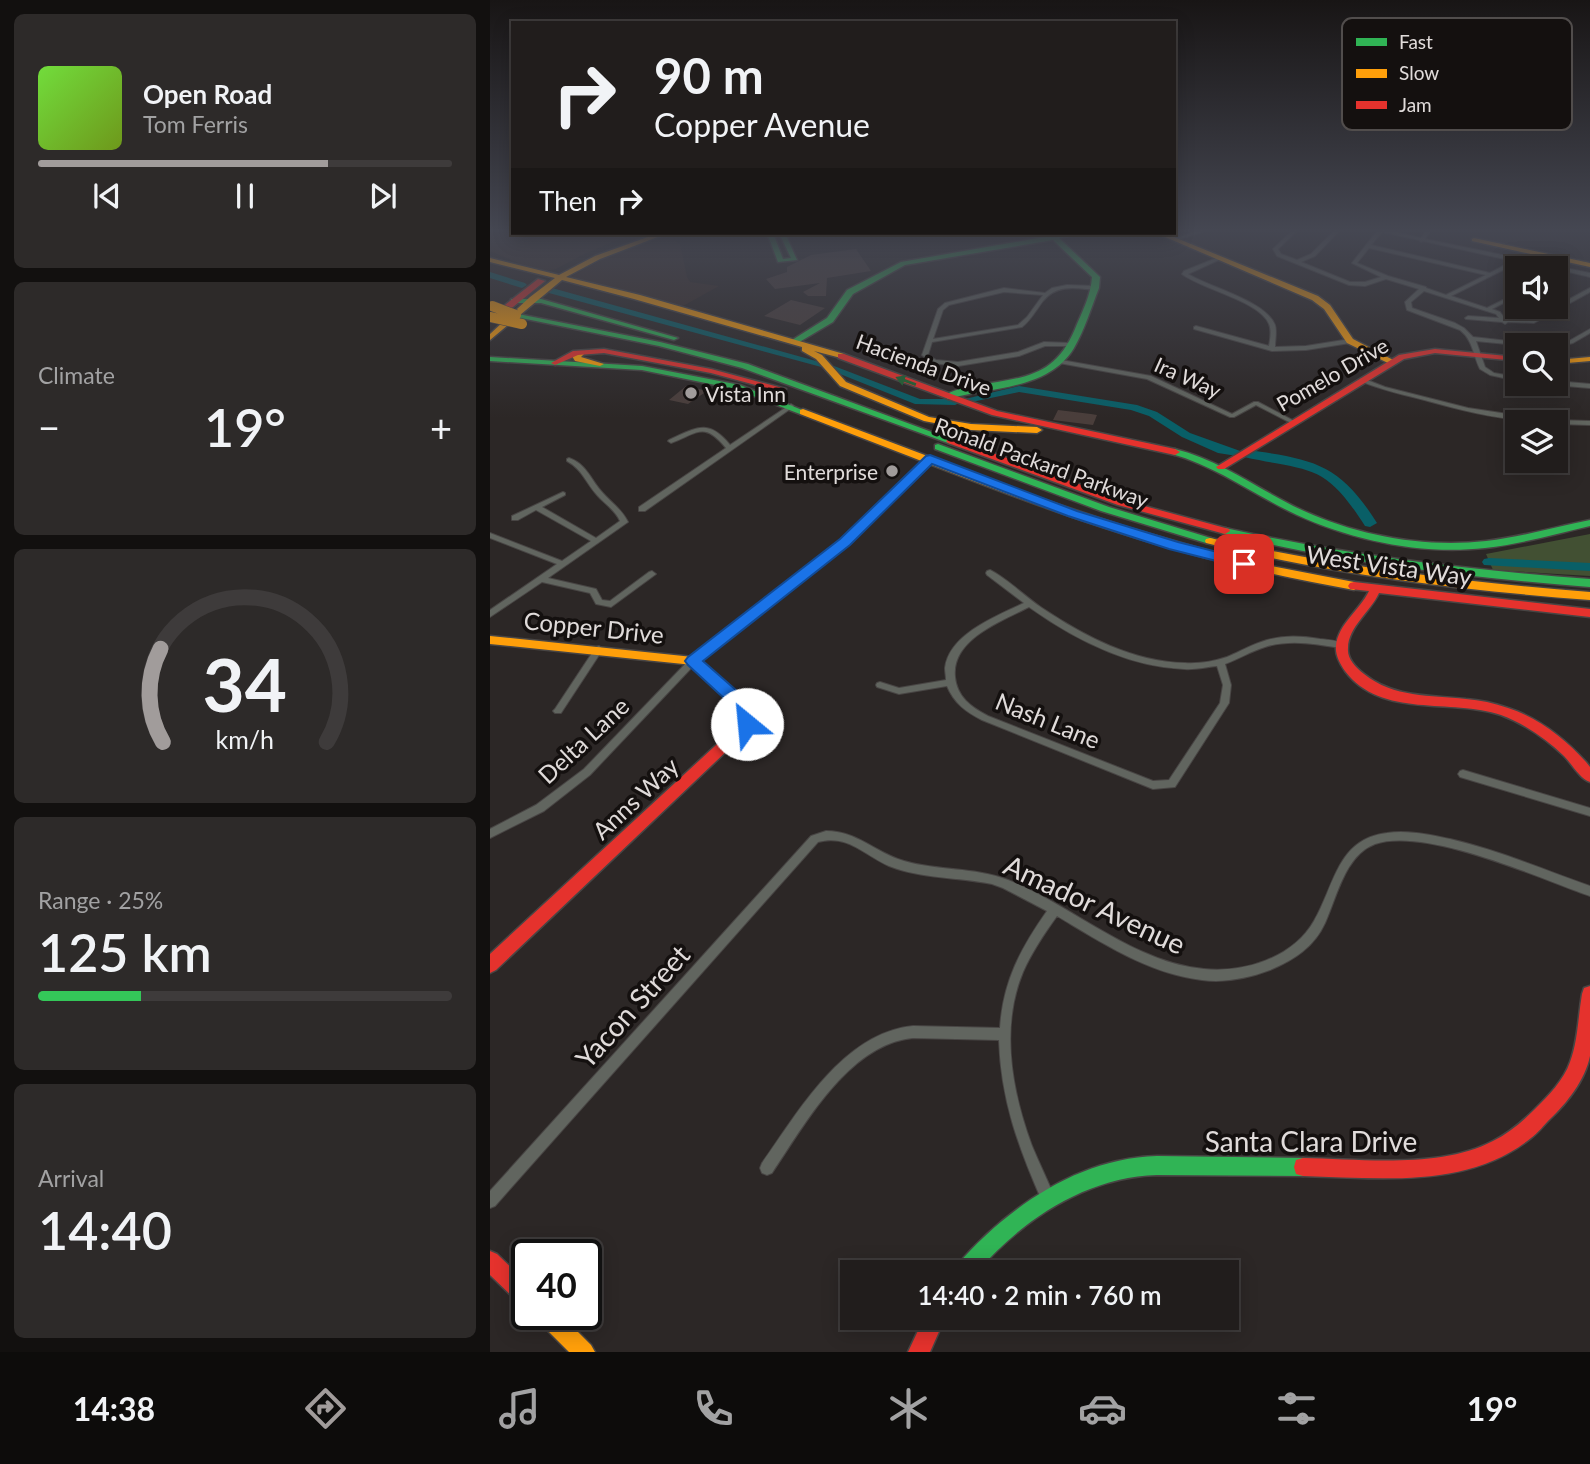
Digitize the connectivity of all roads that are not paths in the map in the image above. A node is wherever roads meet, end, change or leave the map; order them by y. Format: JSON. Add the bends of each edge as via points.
{"nodes":[{"id":1,"x":540,"y":291,"type":"edge"},
{"id":2,"x":541,"y":291,"type":"edge"},
{"id":3,"x":598,"y":291,"type":"edge"},
{"id":4,"x":852,"y":291,"type":"edge"},
{"id":5,"x":1000,"y":291,"type":"edge"},
{"id":6,"x":1015,"y":291,"type":"edge"},
{"id":7,"x":1051,"y":291,"type":"edge"},
{"id":8,"x":1093,"y":291,"type":"edge"},
{"id":9,"x":1221,"y":291,"type":"edge"},
{"id":10,"x":1297,"y":291,"type":"edge"},
{"id":11,"x":1420,"y":291,"type":"edge"},
{"id":12,"x":1433,"y":291,"type":"edge"},
{"id":13,"x":1456,"y":291,"type":"edge"},
{"id":14,"x":1588,"y":291,"type":"edge"},
{"id":15,"x":1044,"y":294,"type":"junction"},
{"id":16,"x":1447,"y":296,"type":"junction"},
{"id":17,"x":532,"y":299,"type":"junction"},
{"id":18,"x":1505,"y":300,"type":"edge"},
{"id":19,"x":1487,"y":310,"type":"junction"},
{"id":20,"x":490,"y":312,"type":"edge"},
{"id":21,"x":520,"y":315,"type":"junction"},
{"id":22,"x":1468,"y":318,"type":"dead end"},
{"id":23,"x":1505,"y":322,"type":"junction"},
{"id":24,"x":1196,"y":328,"type":"dead end"},
{"id":25,"x":1590,"y":331,"type":"edge"},
{"id":26,"x":490,"y":338,"type":"edge"},
{"id":27,"x":930,"y":341,"type":"junction"},
{"id":28,"x":1350,"y":341,"type":"junction"},
{"id":29,"x":791,"y":342,"type":"junction"},
{"id":30,"x":1568,"y":343,"type":"edge"},
{"id":31,"x":1071,"y":345,"type":"junction"},
{"id":32,"x":1505,"y":346,"type":"edge"},
{"id":33,"x":1474,"y":347,"type":"junction"},
{"id":34,"x":1272,"y":349,"type":"junction"},
{"id":35,"x":584,"y":351,"type":"junction"},
{"id":36,"x":1505,"y":356,"type":"edge"},
{"id":37,"x":493,"y":357,"type":"edge"},
{"id":38,"x":1590,"y":359,"type":"edge"},
{"id":39,"x":1568,"y":361,"type":"edge"},
{"id":40,"x":1061,"y":362,"type":"junction"},
{"id":41,"x":1393,"y":362,"type":"junction"},
{"id":42,"x":555,"y":363,"type":"junction"},
{"id":43,"x":600,"y":364,"type":"junction"},
{"id":44,"x":1505,"y":377,"type":"edge"},
{"id":45,"x":1362,"y":380,"type":"junction"},
{"id":46,"x":1568,"y":384,"type":"edge"},
{"id":47,"x":1590,"y":386,"type":"edge"},
{"id":48,"x":782,"y":389,"type":"junction"},
{"id":49,"x":810,"y":389,"type":"junction"},
{"id":50,"x":948,"y":396,"type":"junction"},
{"id":51,"x":791,"y":406,"type":"junction"},
{"id":52,"x":1505,"y":416,"type":"edge"},
{"id":53,"x":1000,"y":422,"type":"junction"},
{"id":54,"x":1293,"y":422,"type":"junction"},
{"id":55,"x":1568,"y":422,"type":"edge"},
{"id":56,"x":1590,"y":423,"type":"edge"},
{"id":57,"x":671,"y":441,"type":"dead end"},
{"id":58,"x":728,"y":447,"type":"junction"},
{"id":59,"x":930,"y":458,"type":"junction"},
{"id":60,"x":569,"y":460,"type":"dead end"},
{"id":61,"x":1221,"y":467,"type":"junction"},
{"id":62,"x":563,"y":494,"type":"dead end"},
{"id":63,"x":536,"y":507,"type":"junction"},
{"id":64,"x":642,"y":509,"type":"dead end"},
{"id":65,"x":515,"y":519,"type":"dead end"},
{"id":66,"x":1590,"y":523,"type":"edge"},
{"id":67,"x":490,"y":535,"type":"edge"},
{"id":68,"x":596,"y":541,"type":"junction"},
{"id":69,"x":563,"y":564,"type":"junction"},
{"id":70,"x":990,"y":573,"type":"dead end"},
{"id":71,"x":652,"y":574,"type":"dead end"},
{"id":72,"x":541,"y":579,"type":"junction"},
{"id":73,"x":1590,"y":583,"type":"edge"},
{"id":74,"x":1375,"y":590,"type":"junction"},
{"id":75,"x":1590,"y":596,"type":"edge"},
{"id":76,"x":1028,"y":604,"type":"junction"},
{"id":77,"x":1590,"y":613,"type":"edge"},
{"id":78,"x":490,"y":614,"type":"edge"},
{"id":79,"x":491,"y":642,"type":"edge"},
{"id":80,"x":1341,"y":645,"type":"junction"},
{"id":81,"x":599,"y":649,"type":"junction"},
{"id":82,"x":693,"y":661,"type":"junction"},
{"id":83,"x":1220,"y":663,"type":"junction"},
{"id":84,"x":951,"y":682,"type":"junction"},
{"id":85,"x":880,"y":685,"type":"dead end"},
{"id":86,"x":558,"y":711,"type":"dead end"},
{"id":87,"x":1463,"y":774,"type":"dead end"},
{"id":88,"x":1590,"y":777,"type":"edge"},
{"id":89,"x":1590,"y":811,"type":"edge"},
{"id":90,"x":490,"y":834,"type":"edge"},
{"id":91,"x":811,"y":845,"type":"joint"},
{"id":92,"x":1590,"y":891,"type":"edge"},
{"id":93,"x":1055,"y":909,"type":"junction"},
{"id":94,"x":490,"y":965,"type":"edge"},
{"id":95,"x":1590,"y":994,"type":"edge"},
{"id":96,"x":1005,"y":1034,"type":"junction"},
{"id":97,"x":767,"y":1168,"type":"dead end"},
{"id":98,"x":1047,"y":1196,"type":"junction"},
{"id":99,"x":490,"y":1201,"type":"edge"},
{"id":100,"x":975,"y":1260,"type":"edge"},
{"id":101,"x":490,"y":1261,"type":"edge"},
{"id":102,"x":511,"y":1281,"type":"edge"},
{"id":103,"x":561,"y":1330,"type":"edge"},
{"id":104,"x":929,"y":1330,"type":"edge"},
{"id":105,"x":584,"y":1352,"type":"edge"},
{"id":106,"x":919,"y":1352,"type":"edge"}],
"edges":[{"from":1,"to":17,"type":"main road"},
{"from":2,"to":21,"type":"main road"},
{"from":3,"to":29,"type":"main road","name":"Hacienda Drive"},
{"from":4,"to":29,"type":"main road","via":[[830,320]]},
{"from":5,"to":27,"type":"street","via":[[947,304]]},
{"from":6,"to":15,"type":"street"},
{"from":7,"to":15,"type":"street"},
{"from":8,"to":31,"type":"main road"},
{"from":9,"to":34,"type":"street","via":[[1270,321]]},
{"from":10,"to":28,"type":"main road","via":[[1324,303]]},
{"from":11,"to":33,"type":"street","via":[[1408,302],[1409,309],[1449,322]]},
{"from":12,"to":16,"type":"street"},
{"from":13,"to":16,"type":"street"},
{"from":14,"to":23,"type":"street","via":[[1537,321]]},
{"from":15,"to":27,"type":"street","via":[[1020,326]]},
{"from":16,"to":19,"type":"street"},
{"from":17,"to":21,"type":"main road"},
{"from":17,"to":26,"type":"main road"},
{"from":17,"to":49,"type":"main road","via":[[727,354]]},
{"from":18,"to":19,"type":"street"},
{"from":19,"to":23,"type":"street"},
{"from":20,"to":21,"type":"main road","bridge":true},
{"from":21,"to":48,"type":"main road","name":"Ronald Packard Parkway"},
{"from":21,"to":49,"type":"main road","name":"Ronald Packard Parkway","via":[[718,358]]},
{"from":22,"to":23,"type":"street"},
{"from":24,"to":34,"type":"street"},
{"from":25,"to":30,"type":"street"},
{"from":27,"to":31,"type":"street","via":[[926,355],[943,364],[1019,354],[1044,344]]},
{"from":28,"to":34,"type":"street"},
{"from":28,"to":41,"type":"main road"},
{"from":50,"to":29,"type":"main road","name":"Hacienda Drive","one_way":true,"via":[[828,351]]},
{"from":29,"to":53,"type":"main road","name":"Hacienda Drive","via":[[820,357],[836,378],[864,394],[927,419]]},
{"from":31,"to":40,"type":"main road"},
{"from":32,"to":33,"type":"street"},
{"from":33,"to":36,"type":"main road","name":"Pomelo Drive"},
{"from":33,"to":41,"type":"main road","name":"Pomelo Drive","via":[[1417,352]]},
{"from":33,"to":44,"type":"street","via":[[1482,368]]},
{"from":35,"to":42,"type":"main road"},
{"from":35,"to":43,"type":"main road","via":[[576,358]]},
{"from":35,"to":48,"type":"main road","via":[[681,365]]},
{"from":37,"to":42,"type":"main road","name":"West Vista Way"},
{"from":38,"to":39,"type":"main road"},
{"from":40,"to":50,"type":"main road","via":[[1032,376],[976,385]]},
{"from":40,"to":54,"type":"street","name":"Ira Way","via":[[1160,380],[1232,416],[1256,403]]},
{"from":41,"to":45,"type":"main road","name":"Pomelo Drive"},
{"from":42,"to":43,"type":"main road","name":"West Vista Way"},
{"from":43,"to":51,"type":"main road","name":"West Vista Way","via":[[712,380]]},
{"from":45,"to":52,"type":"street","via":[[1468,410]]},
{"from":45,"to":54,"type":"main road","name":"Pomelo Drive"},
{"from":46,"to":47,"type":"street"},
{"from":48,"to":75,"type":"main road","name":"Ronald Packard Parkway","via":[[1095,506],[1210,540],[1410,580]]},
{"from":49,"to":73,"type":"main road","name":"Ronald Packard Parkway","via":[[1107,497],[1218,530],[1404,567]]},
{"from":50,"to":53,"type":"main road","name":"Hacienda Drive"},
{"from":51,"to":58,"type":"street"},
{"from":51,"to":59,"type":"main road","name":"West Vista Way"},
{"from":53,"to":61,"type":"main road","name":"Hacienda Drive","via":[[1102,435]]},
{"from":54,"to":61,"type":"main road","name":"Pomelo Drive"},
{"from":55,"to":56,"type":"street"},
{"from":57,"to":58,"type":"street","via":[[711,429]]},
{"from":58,"to":64,"type":"street"},
{"from":59,"to":74,"type":"main road","name":"West Vista Way","via":[[1073,514],[1174,546]]},
{"from":59,"to":82,"type":"main road","via":[[845,542]]},
{"from":60,"to":68,"type":"street","via":[[584,469],[624,522]]},
{"from":61,"to":66,"type":"main road","name":"Hacienda Drive","via":[[1300,512],[1356,533],[1400,541],[1471,546]]},
{"from":62,"to":63,"type":"street"},
{"from":63,"to":65,"type":"street"},
{"from":63,"to":68,"type":"street"},
{"from":67,"to":69,"type":"street"},
{"from":68,"to":69,"type":"street"},
{"from":69,"to":72,"type":"street"},
{"from":70,"to":76,"type":"street"},
{"from":71,"to":72,"type":"street","via":[[611,604],[599,602],[593,591]]},
{"from":72,"to":78,"type":"street"},
{"from":74,"to":77,"type":"main road","name":"West Vista Way"},
{"from":74,"to":80,"type":"main road"},
{"from":76,"to":83,"type":"street","via":[[1136,660],[1169,667]]},
{"from":76,"to":84,"type":"street","via":[[958,646],[949,666]]},
{"from":79,"to":81,"type":"main road","name":"Copper Drive"},
{"from":80,"to":83,"type":"street","via":[[1280,640]]},
{"from":80,"to":88,"type":"main road","via":[[1352,672],[1371,687],[1405,699],[1475,704],[1515,716],[1562,744]]},
{"from":81,"to":82,"type":"main road","name":"Copper Drive"},
{"from":81,"to":86,"type":"street"},
{"from":82,"to":90,"type":"street","name":"Delta Lane","via":[[587,772],[540,808]]},
{"from":82,"to":94,"type":"main road","name":"Anns Way","via":[[747,709],[747,724]]},
{"from":83,"to":84,"type":"street","name":"Nash Lane","via":[[1227,694],[1179,776],[1162,786],[973,712],[963,705]]},
{"from":84,"to":85,"type":"street","via":[[899,691]]},
{"from":87,"to":89,"type":"street"},
{"from":91,"to":93,"type":"street","name":"Amador Avenue","via":[[829,834],[842,835],[893,863],[1004,883]]},
{"from":91,"to":99,"type":"street","name":"Yacon Street"},
{"from":92,"to":93,"type":"street","name":"Amador Avenue","via":[[1447,842],[1419,836],[1384,837],[1353,853],[1309,938],[1281,960],[1251,971],[1206,975],[1155,962]]},
{"from":93,"to":96,"type":"street","via":[[1033,940],[1013,984]]},
{"from":95,"to":98,"type":"main road","name":"Santa Clara Drive","via":[[1579,1063],[1570,1082],[1535,1127],[1478,1159],[1439,1168],[1140,1166],[1093,1177]]},
{"from":96,"to":97,"type":"street","via":[[901,1033],[874,1045],[836,1073]]},
{"from":96,"to":98,"type":"street","via":[[1014,1115]]},
{"from":98,"to":100,"type":"main road","name":"Santa Clara Drive","via":[[1004,1228]]},
{"from":101,"to":102,"type":"main road"},
{"from":103,"to":105,"type":"main road"},
{"from":104,"to":106,"type":"main road"}]}
